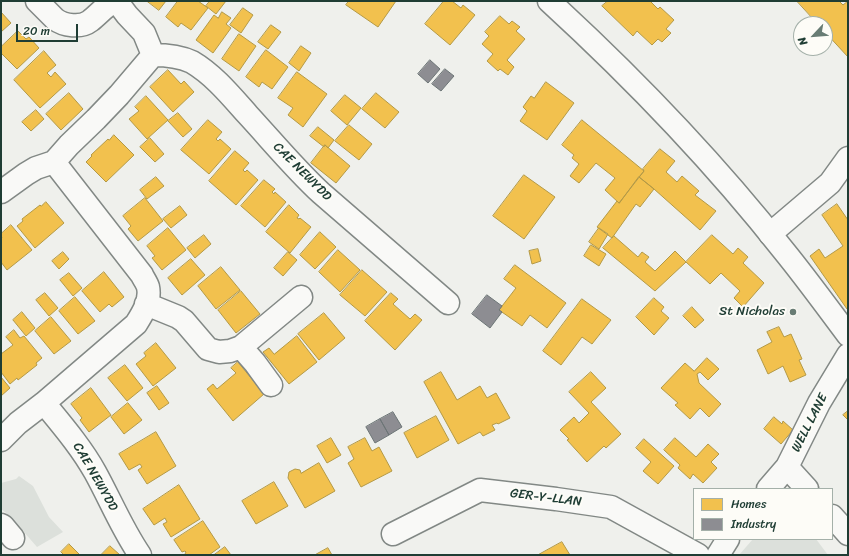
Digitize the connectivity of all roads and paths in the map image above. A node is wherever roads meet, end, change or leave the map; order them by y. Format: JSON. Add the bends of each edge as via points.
{"nodes":[{"id":1,"x":37,"y":1,"type":"edge"},
{"id":2,"x":115,"y":1,"type":"edge"},
{"id":3,"x":119,"y":1,"type":"edge"},
{"id":4,"x":548,"y":1,"type":"edge"},
{"id":5,"x":153,"y":55,"type":"junction"},
{"id":6,"x":848,"y":158,"type":"edge"},
{"id":7,"x":54,"y":162,"type":"junction"},
{"id":8,"x":4,"y":183,"type":"edge"},
{"id":9,"x":770,"y":234,"type":"junction"},
{"id":10,"x":301,"y":297,"type":"dead end"},
{"id":11,"x":146,"y":304,"type":"junction"},
{"id":12,"x":448,"y":304,"type":"dead end"},
{"id":13,"x":848,"y":335,"type":"edge"},
{"id":14,"x":241,"y":347,"type":"junction"},
{"id":15,"x":848,"y":354,"type":"edge"},
{"id":16,"x":271,"y":385,"type":"dead end"},
{"id":17,"x":44,"y":402,"type":"junction"},
{"id":18,"x":1,"y":440,"type":"edge"},
{"id":19,"x":787,"y":467,"type":"junction"},
{"id":20,"x":769,"y":488,"type":"edge"},
{"id":21,"x":806,"y":488,"type":"edge"},
{"id":22,"x":833,"y":517,"type":"edge"},
{"id":23,"x":393,"y":534,"type":"dead end"},
{"id":24,"x":848,"y":534,"type":"edge"},
{"id":25,"x":727,"y":540,"type":"edge"},
{"id":26,"x":140,"y":555,"type":"edge"},
{"id":27,"x":698,"y":555,"type":"edge"},
{"id":28,"x":718,"y":555,"type":"edge"}],
"edges":[{"from":1,"to":2,"type":"street","via":[[56,20],[74,26],[90,21],[108,4]]},
{"from":3,"to":5,"type":"street","via":[[127,15],[144,33]]},
{"from":4,"to":9,"type":"street","via":[[645,95],[699,152]]},
{"from":5,"to":7,"type":"street","via":[[119,95]]},
{"from":5,"to":12,"type":"street","name":"CAE NEWYDD","via":[[180,57],[219,83],[304,177]]},
{"from":6,"to":9,"type":"street","via":[[830,183]]},
{"from":7,"to":8,"type":"street"},
{"from":7,"to":11,"type":"street","via":[[142,275],[148,286]]},
{"from":9,"to":13,"type":"street"},
{"from":10,"to":14,"type":"street"},
{"from":11,"to":14,"type":"street","via":[[184,321],[208,349],[219,352]]},
{"from":11,"to":17,"type":"street","via":[[136,324]]},
{"from":14,"to":16,"type":"street"},
{"from":15,"to":19,"type":"street","name":"WELL LANE","via":[[819,403]]},
{"from":17,"to":18,"type":"street"},
{"from":17,"to":26,"type":"street","name":"CAE NEWYDD","via":[[94,470]]},
{"from":19,"to":20,"type":"street","name":"WELL LANE"},
{"from":19,"to":21,"type":"street"},
{"from":22,"to":24,"type":"street"},
{"from":23,"to":27,"type":"street","name":"GER-Y-LLAN","via":[[480,490],[611,507]]},
{"from":25,"to":28,"type":"street"}]}
